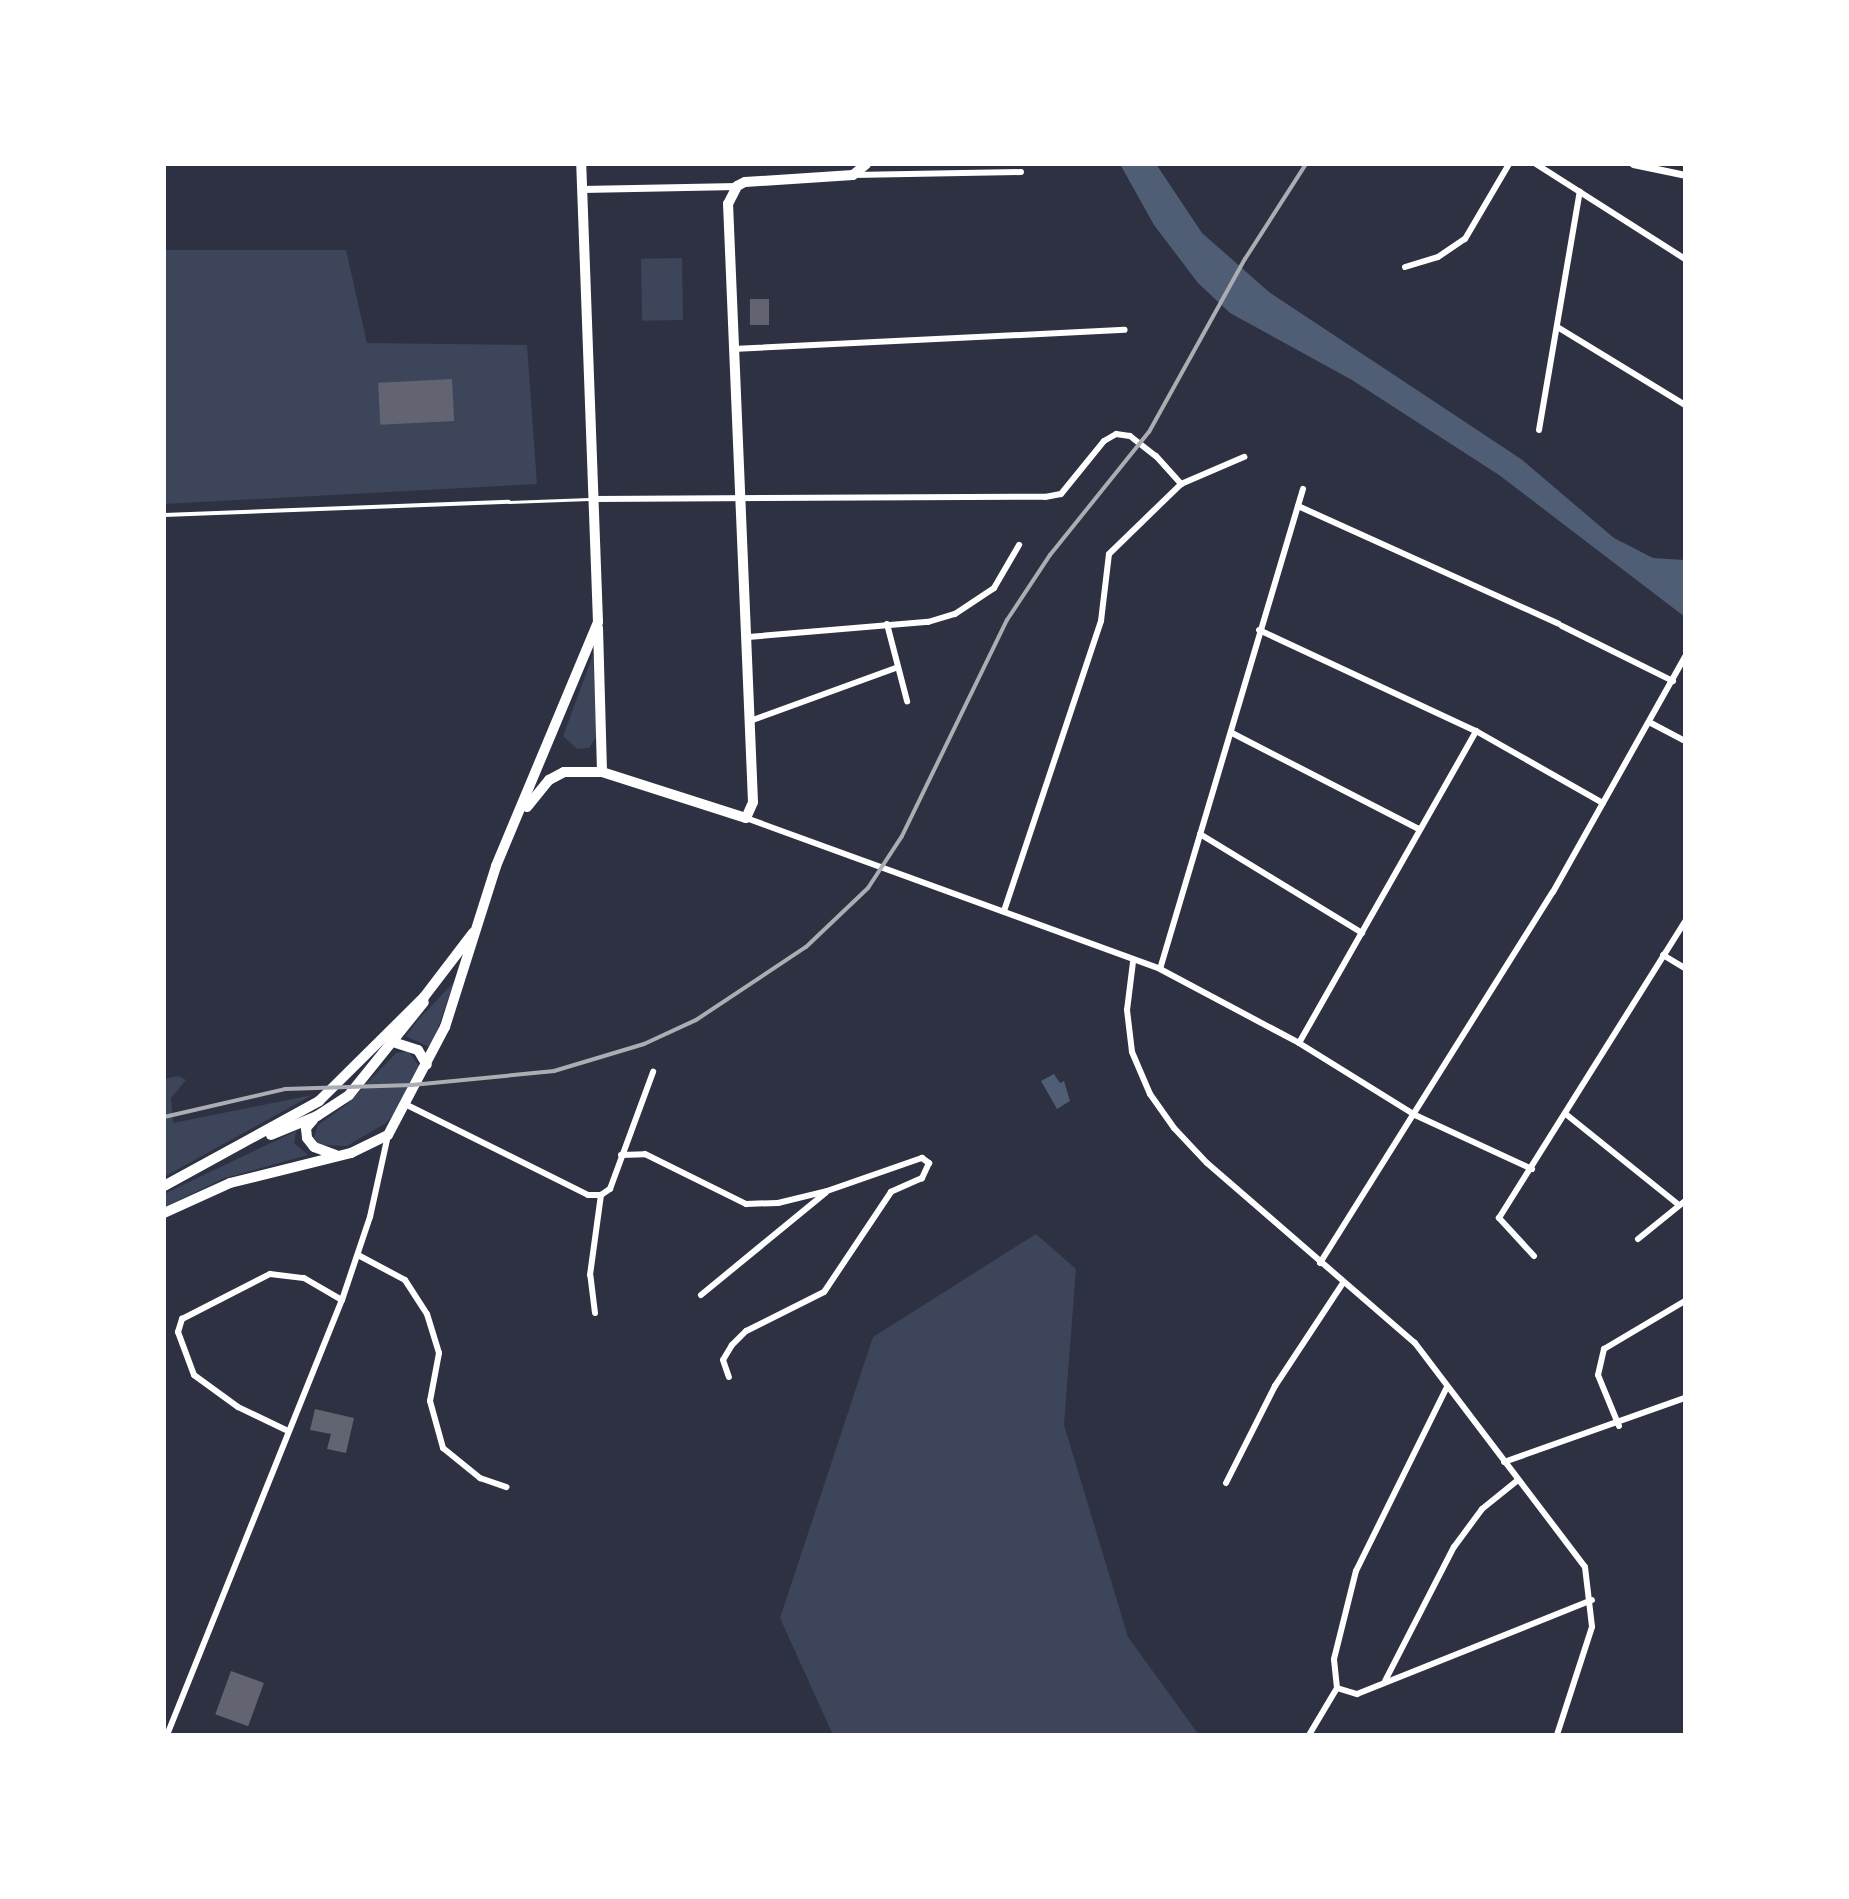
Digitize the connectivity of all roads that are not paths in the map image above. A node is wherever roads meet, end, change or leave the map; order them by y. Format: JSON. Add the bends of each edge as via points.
{"nodes":[{"id":1,"x":581,"y":164,"type":"edge"},
{"id":2,"x":866,"y":164,"type":"edge"},
{"id":3,"x":1509,"y":164,"type":"edge"},
{"id":4,"x":1536,"y":164,"type":"edge"},
{"id":5,"x":1633,"y":164,"type":"edge"},
{"id":6,"x":1021,"y":172,"type":"dead end"},
{"id":7,"x":853,"y":175,"type":"junction"},
{"id":8,"x":1685,"y":175,"type":"edge"},
{"id":9,"x":737,"y":186,"type":"junction"},
{"id":10,"x":582,"y":189,"type":"junction"},
{"id":11,"x":1580,"y":191,"type":"junction"},
{"id":12,"x":1685,"y":259,"type":"edge"},
{"id":13,"x":1405,"y":267,"type":"dead end"},
{"id":14,"x":1559,"y":328,"type":"junction"},
{"id":15,"x":1125,"y":330,"type":"dead end"},
{"id":16,"x":732,"y":349,"type":"junction"},
{"id":17,"x":1685,"y":405,"type":"edge"},
{"id":18,"x":1539,"y":430,"type":"dead end"},
{"id":19,"x":1244,"y":457,"type":"dead end"},
{"id":20,"x":1181,"y":484,"type":"junction"},
{"id":21,"x":1303,"y":489,"type":"dead end"},
{"id":22,"x":741,"y":494,"type":"junction"},
{"id":23,"x":593,"y":499,"type":"junction"},
{"id":24,"x":509,"y":502,"type":"joint"},
{"id":25,"x":1298,"y":506,"type":"junction"},
{"id":26,"x":164,"y":515,"type":"edge"},
{"id":27,"x":1019,"y":545,"type":"dead end"},
{"id":28,"x":598,"y":622,"type":"junction"},
{"id":29,"x":887,"y":624,"type":"junction"},
{"id":30,"x":1259,"y":630,"type":"junction"},
{"id":31,"x":748,"y":637,"type":"junction"},
{"id":32,"x":1685,"y":657,"type":"edge"},
{"id":33,"x":896,"y":668,"type":"junction"},
{"id":34,"x":1673,"y":681,"type":"junction"},
{"id":35,"x":907,"y":701,"type":"dead end"},
{"id":36,"x":750,"y":721,"type":"junction"},
{"id":37,"x":1649,"y":722,"type":"junction"},
{"id":38,"x":1476,"y":731,"type":"junction"},
{"id":39,"x":1232,"y":733,"type":"junction"},
{"id":40,"x":1685,"y":741,"type":"edge"},
{"id":41,"x":602,"y":772,"type":"junction"},
{"id":42,"x":1603,"y":803,"type":"junction"},
{"id":43,"x":518,"y":818,"type":"junction"},
{"id":44,"x":746,"y":818,"type":"junction"},
{"id":45,"x":1419,"y":829,"type":"junction"},
{"id":46,"x":1200,"y":834,"type":"junction"},
{"id":47,"x":1004,"y":911,"type":"junction"},
{"id":48,"x":1685,"y":921,"type":"edge"},
{"id":49,"x":477,"y":928,"type":"junction"},
{"id":50,"x":1362,"y":933,"type":"junction"},
{"id":51,"x":1663,"y":955,"type":"junction"},
{"id":52,"x":1133,"y":962,"type":"junction"},
{"id":53,"x":1685,"y":968,"type":"edge"},
{"id":54,"x":1160,"y":969,"type":"junction"},
{"id":55,"x":433,"y":986,"type":"junction"},
{"id":56,"x":396,"y":1043,"type":"junction"},
{"id":57,"x":1299,"y":1043,"type":"junction"},
{"id":58,"x":427,"y":1065,"type":"junction"},
{"id":59,"x":653,"y":1072,"type":"dead end"},
{"id":60,"x":407,"y":1105,"type":"junction"},
{"id":61,"x":1415,"y":1115,"type":"junction"},
{"id":62,"x":1567,"y":1115,"type":"junction"},
{"id":63,"x":317,"y":1116,"type":"junction"},
{"id":64,"x":388,"y":1135,"type":"junction"},
{"id":65,"x":252,"y":1139,"type":"junction"},
{"id":66,"x":336,"y":1155,"type":"junction"},
{"id":67,"x":621,"y":1155,"type":"junction"},
{"id":68,"x":1532,"y":1169,"type":"junction"},
{"id":69,"x":164,"y":1186,"type":"edge"},
{"id":70,"x":827,"y":1191,"type":"junction"},
{"id":71,"x":601,"y":1195,"type":"junction"},
{"id":72,"x":1682,"y":1203,"type":"edge"},
{"id":73,"x":164,"y":1213,"type":"edge"},
{"id":74,"x":1638,"y":1239,"type":"dead end"},
{"id":75,"x":358,"y":1255,"type":"junction"},
{"id":76,"x":1534,"y":1256,"type":"dead end"},
{"id":77,"x":1320,"y":1263,"type":"junction"},
{"id":78,"x":1343,"y":1283,"type":"junction"},
{"id":79,"x":701,"y":1295,"type":"dead end"},
{"id":80,"x":342,"y":1300,"type":"junction"},
{"id":81,"x":1685,"y":1301,"type":"edge"},
{"id":82,"x":595,"y":1313,"type":"dead end"},
{"id":83,"x":729,"y":1377,"type":"dead end"},
{"id":84,"x":1447,"y":1387,"type":"junction"},
{"id":85,"x":1685,"y":1398,"type":"edge"},
{"id":86,"x":1619,"y":1426,"type":"junction"},
{"id":87,"x":286,"y":1430,"type":"junction"},
{"id":88,"x":1504,"y":1462,"type":"junction"},
{"id":89,"x":1518,"y":1480,"type":"junction"},
{"id":90,"x":1226,"y":1483,"type":"dead end"},
{"id":91,"x":506,"y":1487,"type":"dead end"},
{"id":92,"x":1592,"y":1600,"type":"junction"},
{"id":93,"x":1385,"y":1681,"type":"junction"},
{"id":94,"x":1337,"y":1688,"type":"junction"},
{"id":95,"x":167,"y":1735,"type":"edge"},
{"id":96,"x":1309,"y":1735,"type":"edge"},
{"id":97,"x":1557,"y":1735,"type":"edge"}],
"edges":[{"from":1,"to":10,"type":"highway"},
{"from":2,"to":7,"type":"highway"},
{"from":3,"to":13,"type":"street","via":[[1465,239],[1438,257]]},
{"from":4,"to":11,"type":"street"},
{"from":5,"to":8,"type":"street"},
{"from":6,"to":7,"type":"street"},
{"from":7,"to":9,"type":"highway"},
{"from":9,"to":10,"type":"street"},
{"from":9,"to":16,"type":"highway","via":[[728,204]]},
{"from":10,"to":23,"type":"highway"},
{"from":11,"to":12,"type":"street"},
{"from":11,"to":14,"type":"street"},
{"from":14,"to":17,"type":"street"},
{"from":14,"to":18,"type":"street"},
{"from":15,"to":16,"type":"street"},
{"from":16,"to":22,"type":"highway"},
{"from":19,"to":20,"type":"street"},
{"from":20,"to":22,"type":"street","via":[[1156,456],[1130,436],[1116,434],[1104,441],[1061,494],[1045,497]]},
{"from":20,"to":47,"type":"street","via":[[1109,554],[1101,621]]},
{"from":21,"to":25,"type":"street"},
{"from":22,"to":23,"type":"street"},
{"from":22,"to":31,"type":"highway"},
{"from":23,"to":24,"type":"lane"},
{"from":23,"to":28,"type":"highway"},
{"from":24,"to":26,"type":"street"},
{"from":25,"to":30,"type":"street"},
{"from":25,"to":34,"type":"street"},
{"from":27,"to":29,"type":"street","via":[[981,601],[928,622]]},
{"from":28,"to":41,"type":"highway"},
{"from":28,"to":43,"type":"highway"},
{"from":29,"to":31,"type":"street"},
{"from":29,"to":33,"type":"street"},
{"from":30,"to":38,"type":"street"},
{"from":30,"to":39,"type":"street"},
{"from":31,"to":36,"type":"highway"},
{"from":32,"to":34,"type":"street"},
{"from":33,"to":35,"type":"street"},
{"from":33,"to":36,"type":"street"},
{"from":34,"to":37,"type":"street"},
{"from":36,"to":44,"type":"highway","via":[[753,802]]},
{"from":37,"to":40,"type":"street"},
{"from":37,"to":42,"type":"street"},
{"from":38,"to":42,"type":"street"},
{"from":38,"to":45,"type":"street"},
{"from":39,"to":45,"type":"street"},
{"from":39,"to":46,"type":"street"},
{"from":41,"to":43,"type":"highway","via":[[564,772],[549,780]]},
{"from":41,"to":44,"type":"highway"},
{"from":42,"to":61,"type":"street"},
{"from":43,"to":49,"type":"highway"},
{"from":44,"to":47,"type":"street"},
{"from":45,"to":50,"type":"street"},
{"from":46,"to":50,"type":"street"},
{"from":46,"to":54,"type":"street"},
{"from":47,"to":52,"type":"street"},
{"from":48,"to":51,"type":"street"},
{"from":49,"to":55,"type":"highway"},
{"from":49,"to":58,"type":"highway","via":[[456,1000]]},
{"from":50,"to":57,"type":"street"},
{"from":51,"to":53,"type":"street"},
{"from":51,"to":62,"type":"street"},
{"from":52,"to":54,"type":"street"},
{"from":52,"to":77,"type":"street","via":[[1127,1010],[1132,1052],[1150,1094],[1207,1163]]},
{"from":54,"to":57,"type":"street"},
{"from":55,"to":56,"type":"highway"},
{"from":55,"to":65,"type":"highway","via":[[319,1101]]},
{"from":56,"to":58,"type":"highway","via":[[418,1050]]},
{"from":56,"to":63,"type":"highway","via":[[349,1095]]},
{"from":57,"to":61,"type":"street"},
{"from":58,"to":60,"type":"highway"},
{"from":59,"to":67,"type":"street"},
{"from":60,"to":64,"type":"highway"},
{"from":60,"to":71,"type":"street","via":[[588,1195]]},
{"from":61,"to":68,"type":"street"},
{"from":61,"to":77,"type":"street"},
{"from":62,"to":68,"type":"street"},
{"from":62,"to":72,"type":"street"},
{"from":63,"to":65,"type":"highway"},
{"from":63,"to":66,"type":"highway","via":[[306,1128],[307,1138],[314,1147]]},
{"from":64,"to":66,"type":"highway"},
{"from":64,"to":75,"type":"street"},
{"from":65,"to":69,"type":"highway"},
{"from":66,"to":73,"type":"highway","via":[[230,1183]]},
{"from":67,"to":70,"type":"street","via":[[645,1154],[746,1204],[778,1203]]},
{"from":67,"to":71,"type":"street","via":[[610,1189]]},
{"from":68,"to":76,"type":"street","via":[[1499,1218],[1500,1225]]},
{"from":70,"to":79,"type":"street"},
{"from":70,"to":83,"type":"street","via":[[913,1160],[929,1163],[922,1178],[891,1192],[824,1292],[746,1331],[732,1345],[723,1360]]},
{"from":71,"to":82,"type":"street","via":[[590,1275]]},
{"from":72,"to":74,"type":"street"},
{"from":75,"to":80,"type":"street"},
{"from":75,"to":91,"type":"street","via":[[405,1280],[427,1314],[439,1353],[430,1401],[443,1448],[480,1478]]},
{"from":77,"to":78,"type":"street"},
{"from":78,"to":84,"type":"street","via":[[1415,1343]]},
{"from":78,"to":90,"type":"street","via":[[1275,1386]]},
{"from":80,"to":87,"type":"street"},
{"from":80,"to":87,"type":"street","via":[[295,1275],[270,1274],[182,1319],[178,1332],[194,1375],[238,1407]]},
{"from":81,"to":86,"type":"street","via":[[1604,1349],[1598,1375]]},
{"from":84,"to":88,"type":"street"},
{"from":84,"to":94,"type":"street","via":[[1356,1571],[1334,1659]]},
{"from":85,"to":86,"type":"street"},
{"from":86,"to":88,"type":"street"},
{"from":87,"to":95,"type":"street"},
{"from":88,"to":89,"type":"street"},
{"from":89,"to":92,"type":"street","via":[[1585,1567]]},
{"from":89,"to":93,"type":"street","via":[[1482,1509],[1454,1547]]},
{"from":92,"to":93,"type":"street"},
{"from":92,"to":97,"type":"street","via":[[1592,1627]]},
{"from":93,"to":94,"type":"street","via":[[1357,1694]]},
{"from":94,"to":96,"type":"street"}]}
